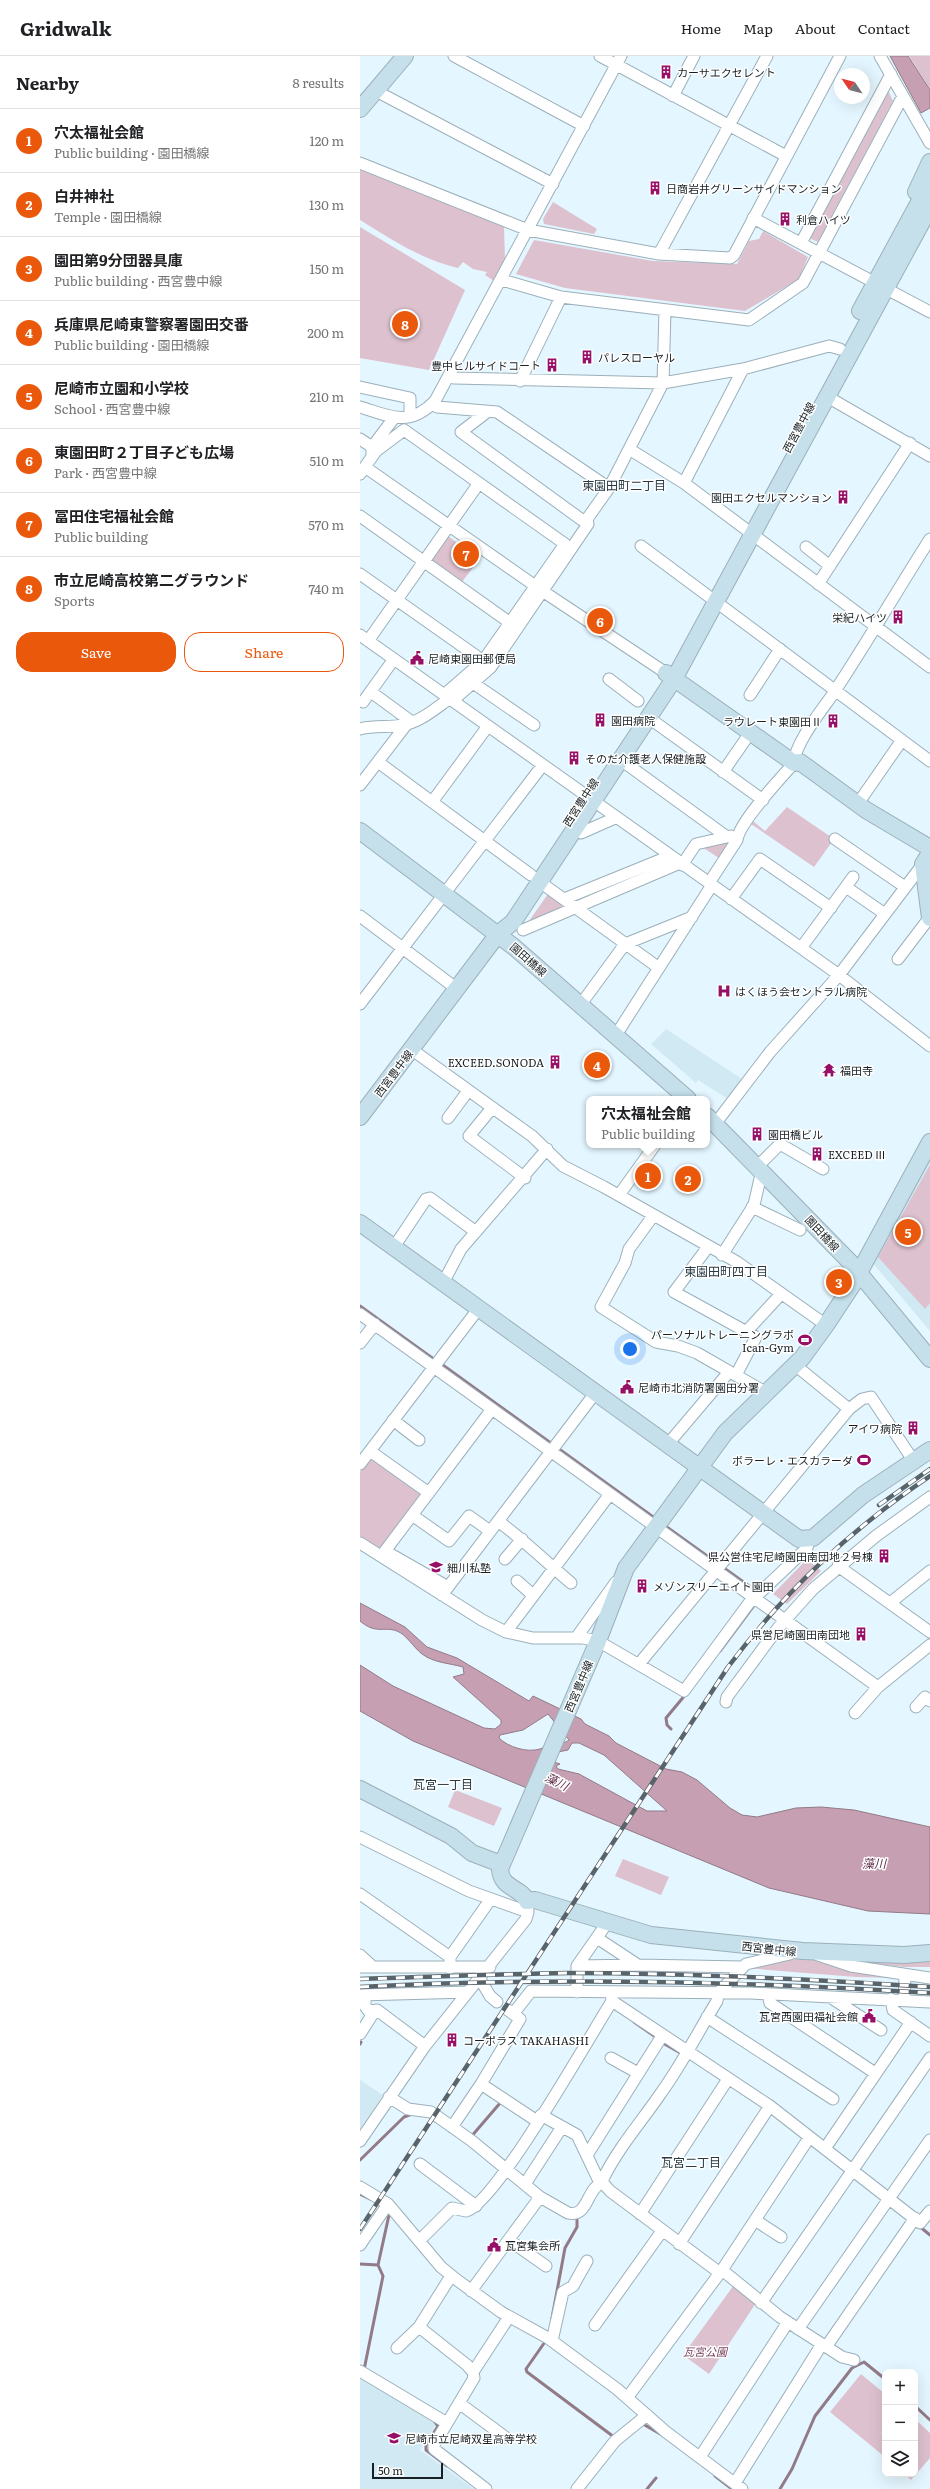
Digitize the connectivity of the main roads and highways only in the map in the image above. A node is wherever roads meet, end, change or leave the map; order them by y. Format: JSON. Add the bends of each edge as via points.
{"nodes":[{"id":1,"x":405,"y":56,"type":"edge"},
{"id":2,"x":360,"y":109,"type":"edge"},
{"id":3,"x":930,"y":162,"type":"edge"},
{"id":4,"x":930,"y":182,"type":"edge"},
{"id":5,"x":930,"y":207,"type":"edge"},
{"id":6,"x":926,"y":220,"type":"edge"},
{"id":7,"x":895,"y":246,"type":"junction"},
{"id":8,"x":880,"y":286,"type":"junction"},
{"id":9,"x":748,"y":531,"type":"junction"},
{"id":10,"x":670,"y":676,"type":"junction"},
{"id":11,"x":589,"y":799,"type":"junction"},
{"id":12,"x":360,"y":830,"type":"edge"},
{"id":13,"x":930,"y":848,"type":"edge"},
{"id":14,"x":926,"y":863,"type":"edge"},
{"id":15,"x":536,"y":878,"type":"junction"},
{"id":16,"x":930,"y":917,"type":"edge"},
{"id":17,"x":498,"y":934,"type":"junction"},
{"id":18,"x":685,"y":1096,"type":"edge"},
{"id":19,"x":360,"y":1116,"type":"edge"},
{"id":20,"x":711,"y":1120,"type":"edge"},
{"id":21,"x":930,"y":1142,"type":"edge"},
{"id":22,"x":360,"y":1223,"type":"edge"},
{"id":23,"x":859,"y":1272,"type":"junction"},
{"id":24,"x":930,"y":1359,"type":"edge"},
{"id":25,"x":930,"y":1450,"type":"edge"},
{"id":26,"x":700,"y":1467,"type":"junction"},
{"id":27,"x":360,"y":1789,"type":"edge"},
{"id":28,"x":502,"y":1860,"type":"junction"},
{"id":29,"x":930,"y":1953,"type":"edge"}],
"edges":[{"from":1,"to":2,"type":"main road"},
{"from":3,"to":7,"type":"main road","via":[[921,177]]},
{"from":4,"to":7,"type":"main road","name":"西宮豊中線"},
{"from":5,"to":6,"type":"main road","name":"西宮豊中線"},
{"from":6,"to":8,"type":"main road","name":"西宮豊中線"},
{"from":7,"to":8,"type":"main road","name":"西宮豊中線"},
{"from":8,"to":9,"type":"main road","name":"西宮豊中線","via":[[826,396]]},
{"from":8,"to":9,"type":"main road","name":"西宮豊中線","via":[[840,349]]},
{"from":9,"to":10,"type":"main road","name":"西宮豊中線"},
{"from":10,"to":11,"type":"main road","name":"西宮豊中線"},
{"from":10,"to":11,"type":"main road","name":"西宮豊中線","via":[[649,718],[621,760]]},
{"from":10,"to":13,"type":"main road","via":[[750,733],[794,762],[800,762],[877,817],[897,826]]},
{"from":11,"to":15,"type":"main road","name":"西宮豊中線"},
{"from":11,"to":15,"type":"main road","name":"西宮豊中線","via":[[574,830]]},
{"from":12,"to":17,"type":"main road","name":"園田橋線"},
{"from":14,"to":16,"type":"main road"},
{"from":15,"to":17,"type":"main road","name":"西宮豊中線","via":[[503,916]]},
{"from":17,"to":18,"type":"main road","name":"園田橋線"},
{"from":17,"to":19,"type":"main road","name":"西宮豊中線"},
{"from":20,"to":23,"type":"main road","name":"園田橋線"},
{"from":21,"to":23,"type":"main road","name":"西宮豊中線"},
{"from":22,"to":26,"type":"main road"},
{"from":23,"to":24,"type":"main road","name":"園田橋線"},
{"from":23,"to":26,"type":"main road","name":"西宮豊中線","via":[[826,1325],[795,1365],[733,1423]]},
{"from":25,"to":26,"type":"main road","via":[[863,1495],[820,1533],[809,1539],[794,1536]]},
{"from":26,"to":28,"type":"main road","name":"西宮豊中線","via":[[626,1568],[576,1692]]},
{"from":27,"to":28,"type":"main road","via":[[451,1836],[472,1853]]},
{"from":28,"to":29,"type":"main road","name":"西宮豊中線","via":[[500,1874],[505,1883],[523,1894],[528,1907],[536,1900],[652,1935],[807,1952],[904,1955]]}]}
